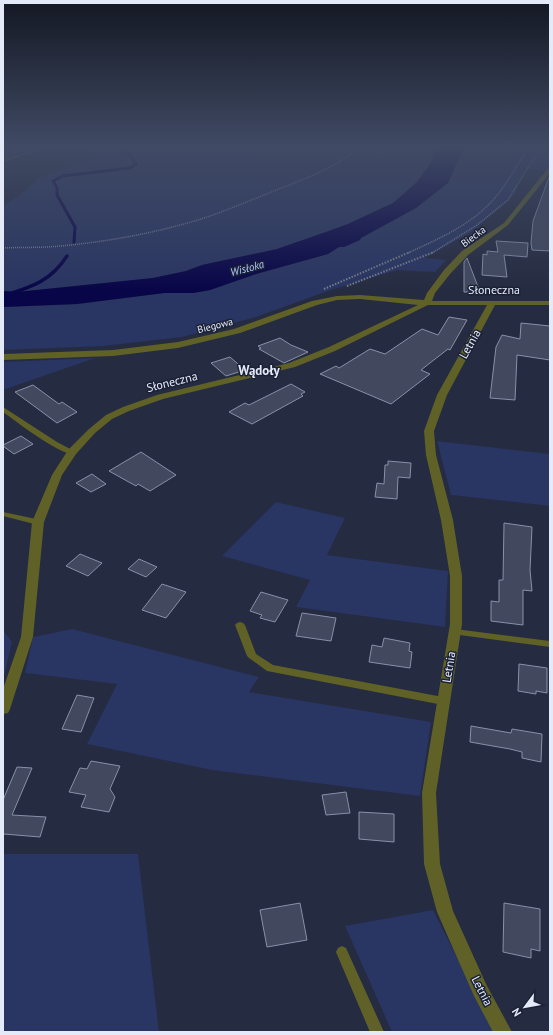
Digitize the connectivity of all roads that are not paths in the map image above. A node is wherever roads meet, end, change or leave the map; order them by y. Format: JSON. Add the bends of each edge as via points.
{"nodes":[{"id":1,"x":529,"y":195,"type":"edge"},
{"id":2,"x":427,"y":303,"type":"junction"},
{"id":3,"x":491,"y":303,"type":"junction"},
{"id":4,"x":550,"y":303,"type":"edge"},
{"id":5,"x":3,"y":358,"type":"edge"},
{"id":6,"x":3,"y":409,"type":"edge"},
{"id":7,"x":72,"y":452,"type":"junction"},
{"id":8,"x":3,"y":514,"type":"edge"},
{"id":9,"x":38,"y":522,"type":"junction"},
{"id":10,"x":240,"y":625,"type":"dead end"},
{"id":11,"x":455,"y":632,"type":"junction"},
{"id":12,"x":550,"y":644,"type":"edge"},
{"id":13,"x":444,"y":701,"type":"junction"},
{"id":14,"x":3,"y":709,"type":"edge"},
{"id":15,"x":342,"y":952,"type":"dead end"},
{"id":16,"x":377,"y":1032,"type":"edge"},
{"id":17,"x":503,"y":1032,"type":"edge"}],
"edges":[{"from":1,"to":2,"type":"street","name":"Biecka","via":[[506,224],[465,253],[447,272],[431,293]]},
{"from":2,"to":3,"type":"street","name":"Słoneczna"},
{"from":2,"to":5,"type":"street","name":"Biegowa","via":[[360,297],[337,298],[315,303],[237,331],[172,346],[113,353]]},
{"from":2,"to":7,"type":"street","name":"Słoneczna","via":[[332,349],[292,365],[160,397],[126,409],[109,417]]},
{"from":3,"to":4,"type":"street","name":"Słoneczna"},
{"from":3,"to":11,"type":"street","name":"Letnia","via":[[442,395],[429,431],[431,455],[447,520],[456,576]]},
{"from":6,"to":7,"type":"lane","via":[[54,444]]},
{"from":7,"to":9,"type":"street","name":"Słoneczna","via":[[57,475]]},
{"from":8,"to":9,"type":"lane"},
{"from":9,"to":14,"type":"street","name":"Słoneczna","via":[[27,637]]},
{"from":10,"to":13,"type":"lane","via":[[252,656],[270,668]]},
{"from":11,"to":12,"type":"lane"},
{"from":11,"to":13,"type":"street","name":"Letnia"},
{"from":13,"to":17,"type":"street","name":"Letnia","via":[[429,793],[432,864],[445,912],[480,990]]},
{"from":15,"to":16,"type":"lane"}]}
